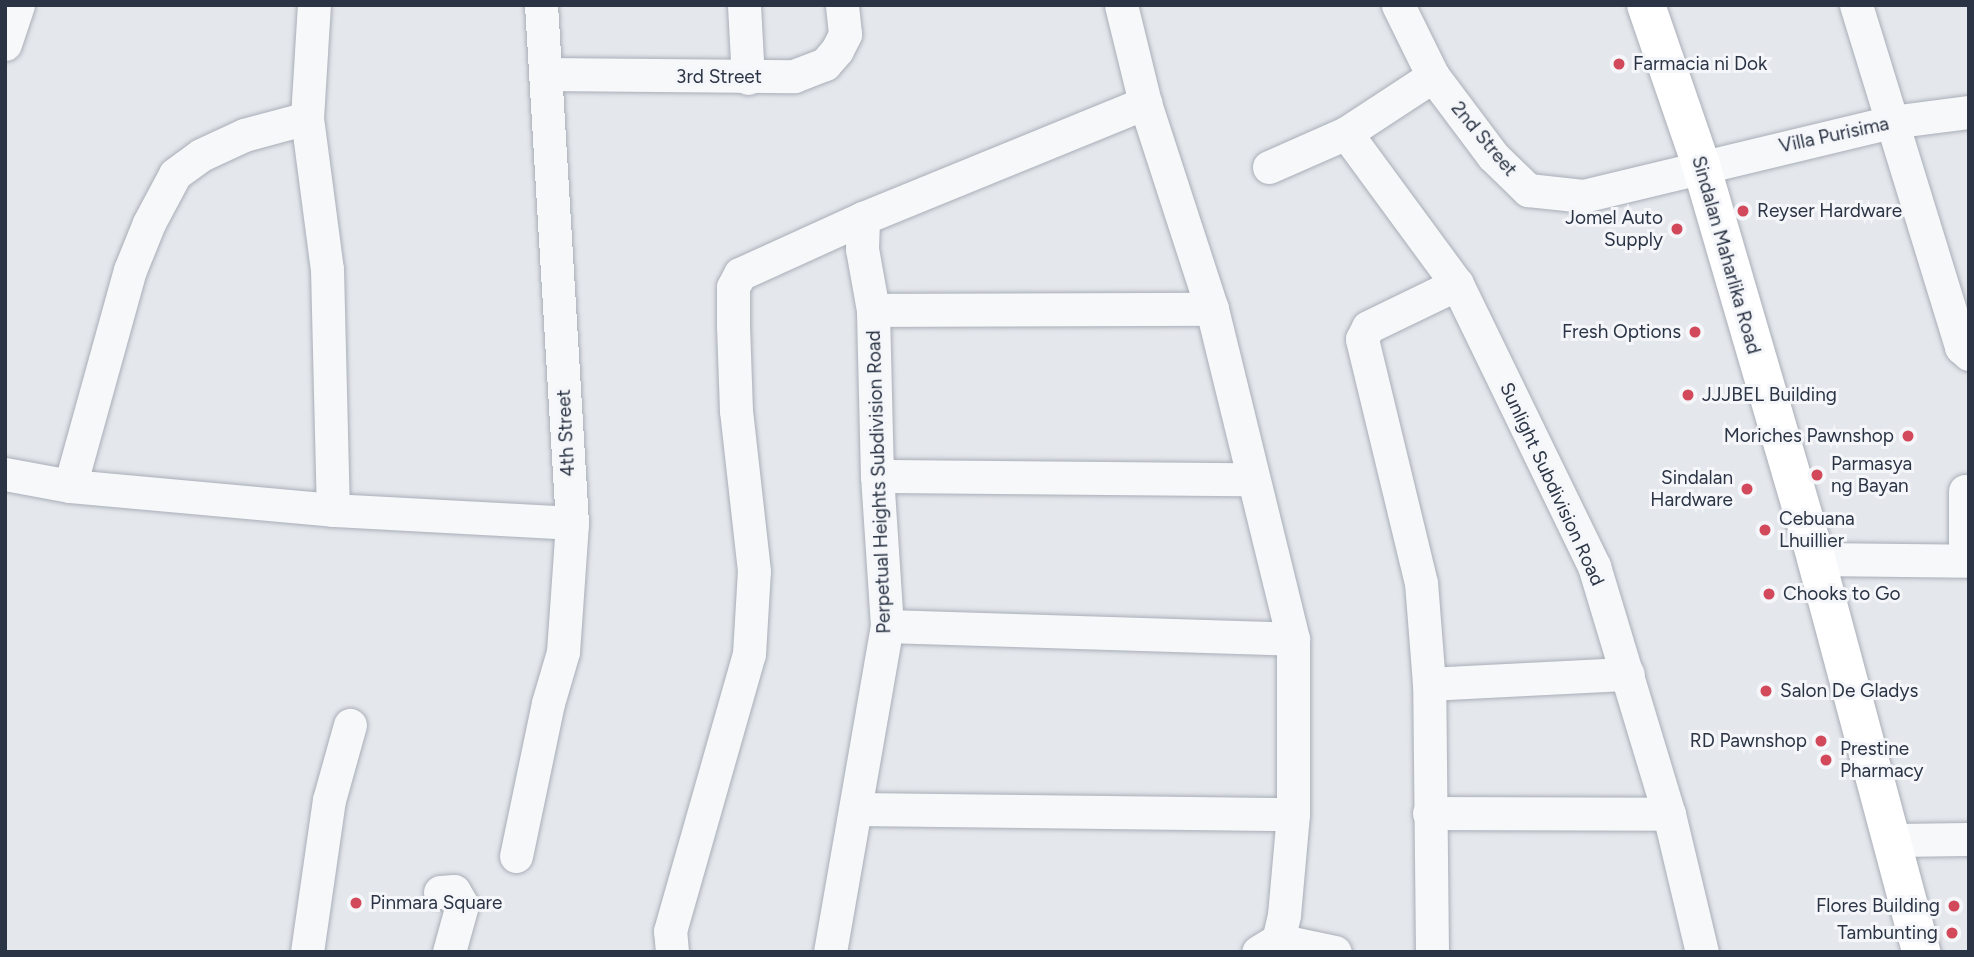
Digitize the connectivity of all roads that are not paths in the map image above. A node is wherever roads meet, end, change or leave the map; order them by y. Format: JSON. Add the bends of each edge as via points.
{"nodes":[{"id":1,"x":18,"y":5,"type":"edge"},
{"id":2,"x":314,"y":5,"type":"edge"},
{"id":3,"x":541,"y":5,"type":"edge"},
{"id":4,"x":744,"y":5,"type":"edge"},
{"id":5,"x":842,"y":5,"type":"edge"},
{"id":6,"x":1121,"y":5,"type":"edge"},
{"id":7,"x":1398,"y":5,"type":"edge"},
{"id":8,"x":1646,"y":5,"type":"edge"},
{"id":9,"x":1856,"y":5,"type":"edge"},
{"id":10,"x":5,"y":44,"type":"edge"},
{"id":11,"x":545,"y":74,"type":"junction"},
{"id":12,"x":1433,"y":76,"type":"junction"},
{"id":13,"x":748,"y":78,"type":"junction"},
{"id":14,"x":1145,"y":103,"type":"junction"},
{"id":15,"x":1969,"y":112,"type":"edge"},
{"id":16,"x":307,"y":118,"type":"junction"},
{"id":17,"x":1891,"y":122,"type":"junction"},
{"id":18,"x":1346,"y":133,"type":"junction"},
{"id":19,"x":1701,"y":165,"type":"junction"},
{"id":20,"x":1269,"y":167,"type":"dead end"},
{"id":21,"x":863,"y":218,"type":"junction"},
{"id":22,"x":1457,"y":284,"type":"junction"},
{"id":23,"x":1212,"y":309,"type":"junction"},
{"id":24,"x":873,"y":310,"type":"junction"},
{"id":25,"x":1969,"y":354,"type":"edge"},
{"id":26,"x":5,"y":474,"type":"edge"},
{"id":27,"x":877,"y":476,"type":"junction"},
{"id":28,"x":1253,"y":479,"type":"junction"},
{"id":29,"x":70,"y":486,"type":"junction"},
{"id":30,"x":1965,"y":491,"type":"dead end"},
{"id":31,"x":333,"y":510,"type":"junction"},
{"id":32,"x":572,"y":523,"type":"junction"},
{"id":33,"x":1816,"y":559,"type":"junction"},
{"id":34,"x":1967,"y":561,"type":"edge"},
{"id":35,"x":887,"y":626,"type":"junction"},
{"id":36,"x":1293,"y":639,"type":"junction"},
{"id":37,"x":1628,"y":674,"type":"junction"},
{"id":38,"x":1429,"y":684,"type":"junction"},
{"id":39,"x":350,"y":724,"type":"dead end"},
{"id":40,"x":857,"y":809,"type":"junction"},
{"id":41,"x":1429,"y":813,"type":"junction"},
{"id":42,"x":1293,"y":814,"type":"junction"},
{"id":43,"x":1669,"y":814,"type":"junction"},
{"id":44,"x":1969,"y":839,"type":"edge"},
{"id":45,"x":1894,"y":840,"type":"junction"},
{"id":46,"x":516,"y":856,"type":"dead end"},
{"id":47,"x":440,"y":892,"type":"dead end"},
{"id":48,"x":1268,"y":946,"type":"edge"},
{"id":49,"x":307,"y":952,"type":"edge"},
{"id":50,"x":449,"y":952,"type":"edge"},
{"id":51,"x":671,"y":952,"type":"edge"},
{"id":52,"x":830,"y":952,"type":"edge"},
{"id":53,"x":1335,"y":952,"type":"edge"},
{"id":54,"x":1432,"y":952,"type":"edge"},
{"id":55,"x":1702,"y":952,"type":"edge"},
{"id":56,"x":1922,"y":952,"type":"edge"}],
"edges":[{"from":1,"to":10,"type":"street"},
{"from":2,"to":16,"type":"street"},
{"from":3,"to":11,"type":"street","name":"4th Street"},
{"from":4,"to":13,"type":"street"},
{"from":5,"to":13,"type":"street","name":"3rd Street","via":[[845,34],[825,64],[794,76]]},
{"from":6,"to":14,"type":"street"},
{"from":7,"to":12,"type":"street","name":"2nd Street"},
{"from":8,"to":19,"type":"main road","name":"Sindalan Maharlika Road"},
{"from":9,"to":17,"type":"street"},
{"from":11,"to":13,"type":"street","name":"3rd Street"},
{"from":11,"to":32,"type":"street","name":"4th Street"},
{"from":12,"to":18,"type":"street"},
{"from":12,"to":19,"type":"street","name":"2nd Street","via":[[1493,156],[1528,190],[1583,196]]},
{"from":14,"to":21,"type":"street"},
{"from":14,"to":23,"type":"street"},
{"from":15,"to":17,"type":"street","name":"Villa Purisima"},
{"from":16,"to":29,"type":"street","via":[[244,135],[201,155],[175,174],[130,271]]},
{"from":16,"to":31,"type":"street","via":[[327,269]]},
{"from":17,"to":19,"type":"street","name":"Villa Purisima"},
{"from":17,"to":25,"type":"street","via":[[1962,347]]},
{"from":18,"to":20,"type":"street"},
{"from":18,"to":22,"type":"street","name":"Sunlight Subdivision Road"},
{"from":19,"to":33,"type":"main road","name":"Sindalan Maharlika Road"},
{"from":21,"to":24,"type":"street","name":"Perpetual Heights Subdivision Road","via":[[862,249]]},
{"from":21,"to":51,"type":"street","via":[[753,265],[740,274],[733,287],[736,411],[754,571],[749,654],[670,931]]},
{"from":22,"to":37,"type":"street","name":"Sunlight Subdivision Road","via":[[1594,566]]},
{"from":22,"to":38,"type":"street","via":[[1368,327],[1362,340],[1421,583]]},
{"from":23,"to":24,"type":"street"},
{"from":23,"to":28,"type":"street"},
{"from":24,"to":27,"type":"street","name":"Perpetual Heights Subdivision Road"},
{"from":26,"to":29,"type":"street"},
{"from":27,"to":28,"type":"street"},
{"from":27,"to":35,"type":"street","name":"Perpetual Heights Subdivision Road"},
{"from":28,"to":36,"type":"street"},
{"from":29,"to":31,"type":"street"},
{"from":30,"to":34,"type":"street"},
{"from":31,"to":32,"type":"street"},
{"from":32,"to":46,"type":"street","name":"4th Street","via":[[563,652]]},
{"from":33,"to":34,"type":"street"},
{"from":33,"to":45,"type":"main road","name":"Sindalan Maharlika Road"},
{"from":35,"to":36,"type":"street"},
{"from":35,"to":40,"type":"street","name":"Perpetual Heights Subdivision Road"},
{"from":36,"to":42,"type":"street"},
{"from":37,"to":38,"type":"street"},
{"from":37,"to":43,"type":"street","name":"Sunlight Subdivision Road"},
{"from":38,"to":41,"type":"street"},
{"from":39,"to":49,"type":"street","via":[[329,800]]},
{"from":40,"to":42,"type":"street"},
{"from":40,"to":52,"type":"street","name":"Perpetual Heights Subdivision Road"},
{"from":41,"to":43,"type":"street"},
{"from":41,"to":54,"type":"street"},
{"from":42,"to":48,"type":"street"},
{"from":43,"to":55,"type":"street","name":"Sunlight Subdivision Road"},
{"from":44,"to":45,"type":"street"},
{"from":45,"to":56,"type":"main road","name":"Sindalan Maharlika Road"},
{"from":47,"to":50,"type":"street","via":[[454,891],[462,905]]},
{"from":48,"to":53,"type":"street"}]}
